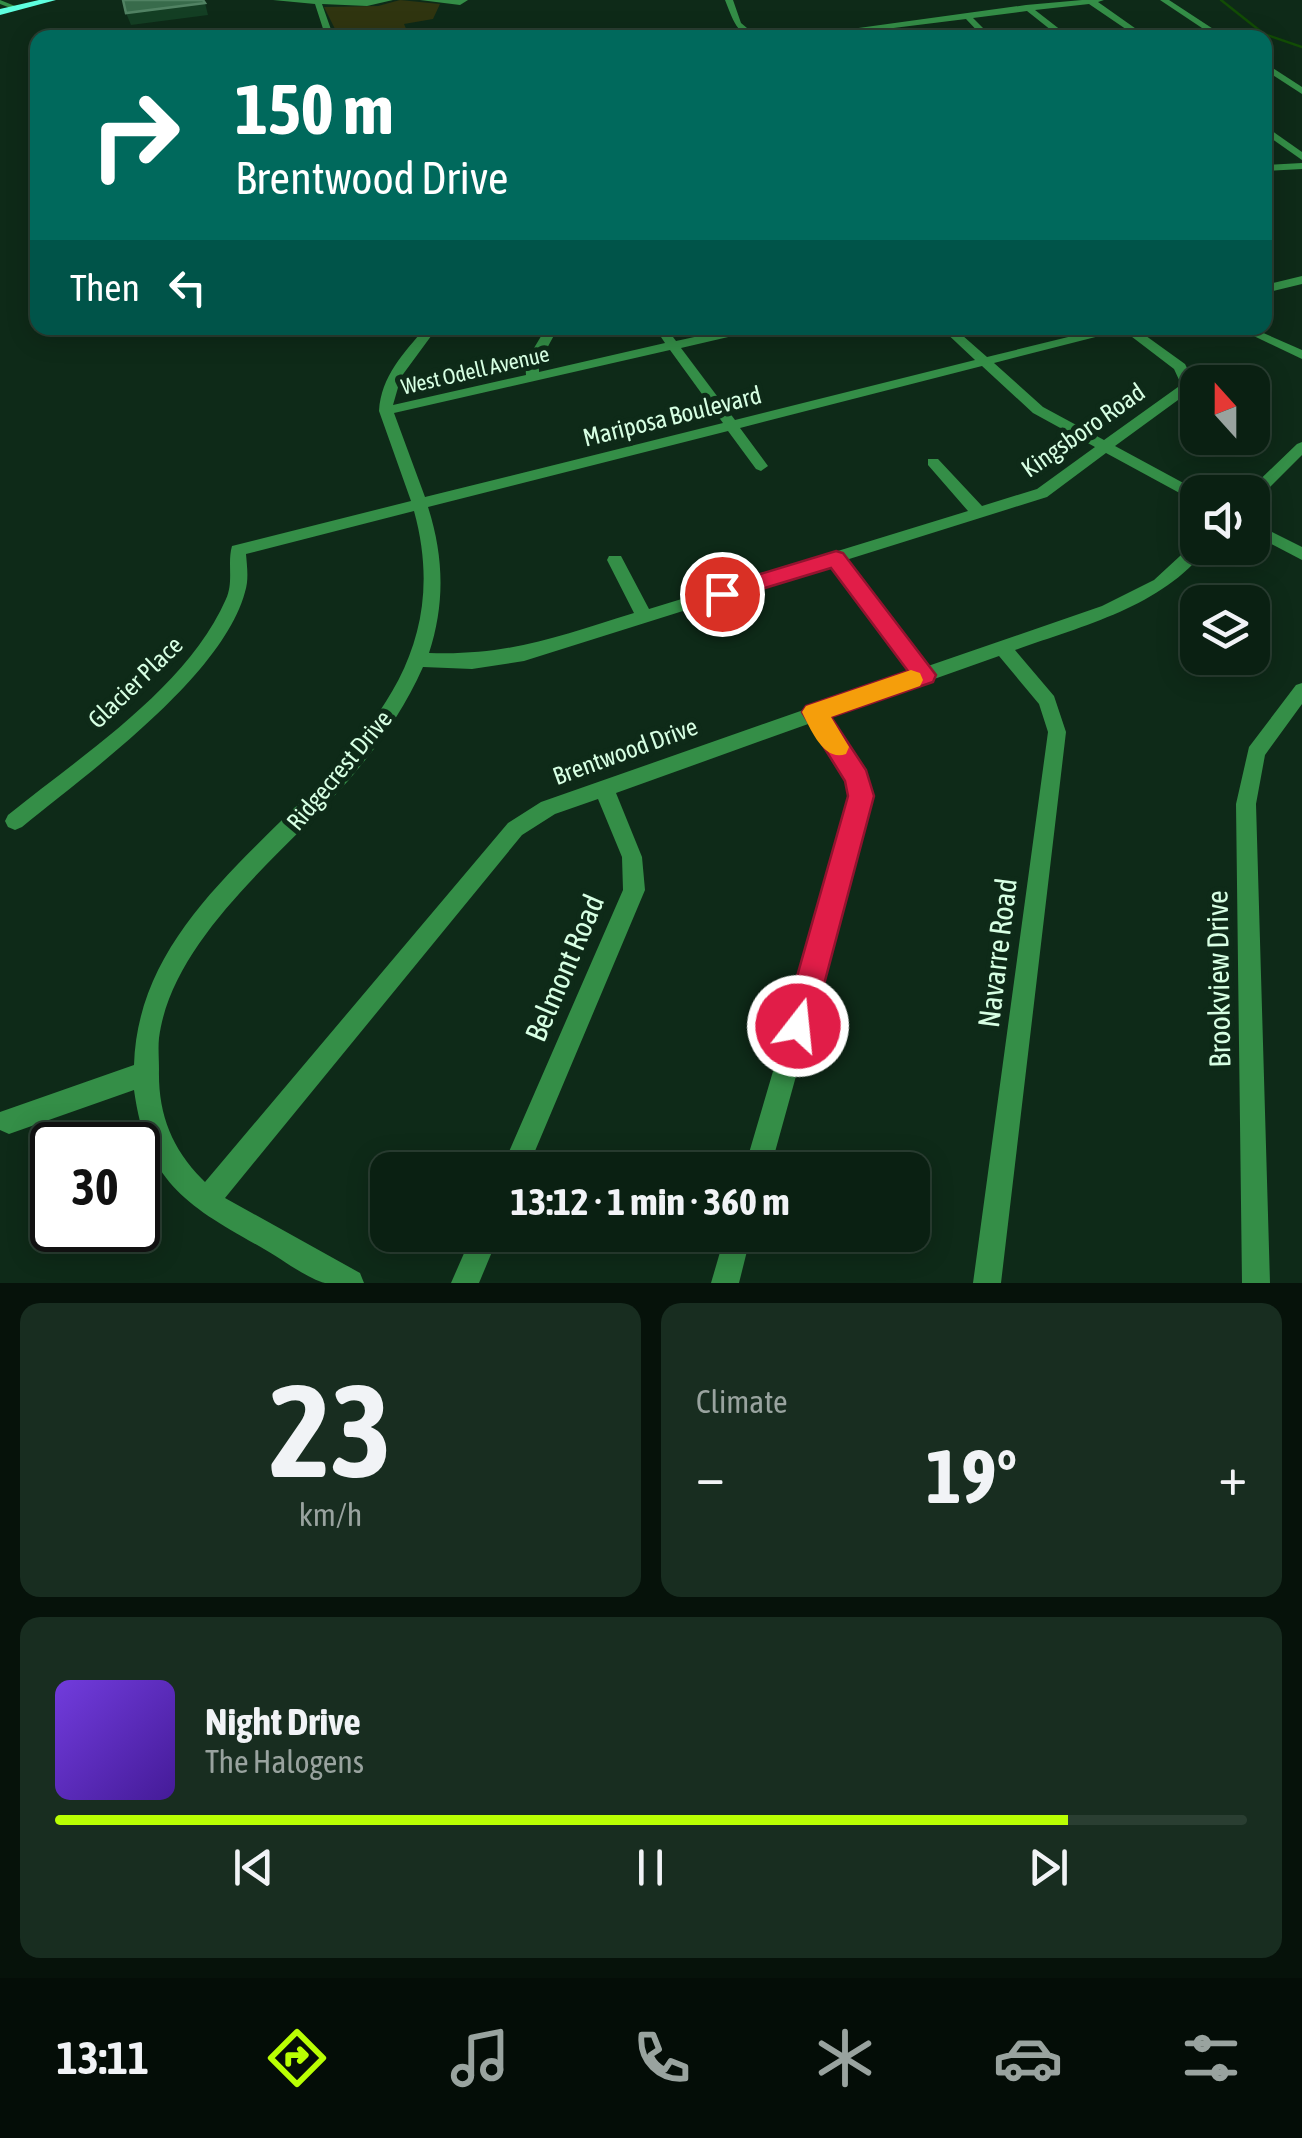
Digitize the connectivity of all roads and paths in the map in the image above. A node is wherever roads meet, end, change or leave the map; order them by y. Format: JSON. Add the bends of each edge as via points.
{"nodes":[{"id":1,"x":0,"y":0,"type":"edge"},
{"id":2,"x":51,"y":0,"type":"edge"},
{"id":3,"x":277,"y":0,"type":"edge"},
{"id":4,"x":389,"y":0,"type":"edge"},
{"id":5,"x":424,"y":0,"type":"edge"},
{"id":6,"x":729,"y":0,"type":"edge"},
{"id":7,"x":1012,"y":0,"type":"edge"},
{"id":8,"x":1100,"y":0,"type":"edge"},
{"id":9,"x":1164,"y":0,"type":"edge"},
{"id":10,"x":315,"y":1,"type":"edge"},
{"id":11,"x":1090,"y":1,"type":"edge"},
{"id":12,"x":462,"y":2,"type":"edge"},
{"id":13,"x":16,"y":8,"type":"junction"},
{"id":14,"x":1032,"y":10,"type":"junction"},
{"id":15,"x":0,"y":12,"type":"edge"},
{"id":16,"x":969,"y":18,"type":"junction"},
{"id":17,"x":905,"y":25,"type":"junction"},
{"id":18,"x":327,"y":30,"type":"edge"},
{"id":19,"x":745,"y":30,"type":"edge"},
{"id":20,"x":873,"y":30,"type":"edge"},
{"id":21,"x":909,"y":30,"type":"edge"},
{"id":22,"x":981,"y":30,"type":"edge"},
{"id":23,"x":1057,"y":30,"type":"edge"},
{"id":24,"x":1133,"y":30,"type":"edge"},
{"id":25,"x":1211,"y":30,"type":"edge"},
{"id":26,"x":1272,"y":71,"type":"edge"},
{"id":27,"x":1302,"y":91,"type":"edge"},
{"id":28,"x":1272,"y":134,"type":"edge"},
{"id":29,"x":1302,"y":157,"type":"edge"},
{"id":30,"x":1302,"y":166,"type":"edge"},
{"id":31,"x":1272,"y":168,"type":"edge"},
{"id":32,"x":1302,"y":280,"type":"edge"},
{"id":33,"x":1272,"y":288,"type":"edge"},
{"id":34,"x":425,"y":335,"type":"edge"},
{"id":35,"x":548,"y":335,"type":"edge"},
{"id":36,"x":667,"y":335,"type":"edge"},
{"id":37,"x":719,"y":335,"type":"edge"},
{"id":38,"x":955,"y":335,"type":"edge"},
{"id":39,"x":1090,"y":335,"type":"edge"},
{"id":40,"x":1137,"y":335,"type":"edge"},
{"id":41,"x":1258,"y":335,"type":"edge"},
{"id":42,"x":674,"y":345,"type":"junction"},
{"id":43,"x":1302,"y":355,"type":"edge"},
{"id":44,"x":985,"y":361,"type":"junction"},
{"id":45,"x":532,"y":377,"type":"junction"},
{"id":46,"x":386,"y":411,"type":"junction"},
{"id":47,"x":732,"y":424,"type":"junction"},
{"id":48,"x":1302,"y":447,"type":"edge"},
{"id":49,"x":1105,"y":450,"type":"junction"},
{"id":50,"x":933,"y":462,"type":"dead end"},
{"id":51,"x":761,"y":466,"type":"dead end"},
{"id":52,"x":1270,"y":478,"type":"edge"},
{"id":53,"x":1180,"y":489,"type":"edge"},
{"id":54,"x":420,"y":504,"type":"junction"},
{"id":55,"x":980,"y":514,"type":"junction"},
{"id":56,"x":1270,"y":537,"type":"edge"},
{"id":57,"x":238,"y":550,"type":"joint"},
{"id":58,"x":1302,"y":554,"type":"edge"},
{"id":59,"x":836,"y":558,"type":"junction"},
{"id":60,"x":615,"y":560,"type":"dead end"},
{"id":61,"x":1181,"y":565,"type":"edge"},
{"id":62,"x":646,"y":617,"type":"junction"},
{"id":63,"x":1003,"y":648,"type":"junction"},
{"id":64,"x":418,"y":660,"type":"junction"},
{"id":65,"x":924,"y":675,"type":"junction"},
{"id":66,"x":1302,"y":690,"type":"edge"},
{"id":67,"x":814,"y":712,"type":"junction"},
{"id":68,"x":604,"y":788,"type":"junction"},
{"id":69,"x":15,"y":821,"type":"dead end"},
{"id":70,"x":144,"y":1074,"type":"junction"},
{"id":71,"x":9,"y":1121,"type":"dead end"},
{"id":72,"x":522,"y":1152,"type":"edge"},
{"id":73,"x":762,"y":1152,"type":"edge"},
{"id":74,"x":206,"y":1201,"type":"junction"},
{"id":75,"x":479,"y":1252,"type":"edge"},
{"id":76,"x":733,"y":1252,"type":"edge"},
{"id":77,"x":350,"y":1283,"type":"edge"},
{"id":78,"x":465,"y":1283,"type":"edge"},
{"id":79,"x":724,"y":1283,"type":"edge"},
{"id":80,"x":986,"y":1283,"type":"edge"},
{"id":81,"x":1256,"y":1283,"type":"edge"}],
"edges":[{"from":1,"to":13,"type":"street"},
{"from":2,"to":13,"type":"main road"},
{"from":3,"to":10,"type":"street"},
{"from":4,"to":10,"type":"street"},
{"from":5,"to":12,"type":"street"},
{"from":6,"to":19,"type":"street"},
{"from":7,"to":14,"type":"street"},
{"from":8,"to":11,"type":"street"},
{"from":9,"to":25,"type":"street"},
{"from":10,"to":18,"type":"street"},
{"from":11,"to":14,"type":"street"},
{"from":11,"to":24,"type":"street"},
{"from":13,"to":15,"type":"main road"},
{"from":14,"to":16,"type":"street"},
{"from":14,"to":23,"type":"street"},
{"from":16,"to":17,"type":"street"},
{"from":16,"to":22,"type":"street"},
{"from":17,"to":20,"type":"street"},
{"from":17,"to":21,"type":"street"},
{"from":26,"to":27,"type":"street"},
{"from":28,"to":29,"type":"street"},
{"from":30,"to":31,"type":"street"},
{"from":32,"to":33,"type":"street"},
{"from":34,"to":46,"type":"street","via":[[390,382]]},
{"from":35,"to":45,"type":"street"},
{"from":36,"to":42,"type":"street"},
{"from":37,"to":42,"type":"street","name":"West Odell Avenue"},
{"from":38,"to":44,"type":"street"},
{"from":39,"to":44,"type":"street","name":"Mariposa Boulevard"},
{"from":40,"to":49,"type":"street","name":"Kingsboro Road","via":[[1180,367],[1187,382]]},
{"from":41,"to":43,"type":"street"},
{"from":42,"to":45,"type":"street","name":"West Odell Avenue"},
{"from":42,"to":47,"type":"street"},
{"from":44,"to":47,"type":"street","name":"Mariposa Boulevard"},
{"from":44,"to":49,"type":"street","via":[[1038,410]]},
{"from":45,"to":46,"type":"street","name":"West Odell Avenue"},
{"from":46,"to":54,"type":"street","name":"Ridgecrest Drive"},
{"from":47,"to":51,"type":"street"},
{"from":47,"to":54,"type":"street","name":"Mariposa Boulevard"},
{"from":48,"to":52,"type":"street"},
{"from":49,"to":53,"type":"street"},
{"from":49,"to":55,"type":"street","name":"Kingsboro Road","via":[[1054,487]]},
{"from":50,"to":55,"type":"street"},
{"from":54,"to":57,"type":"street","name":"Mariposa Boulevard"},
{"from":54,"to":64,"type":"street","name":"Ridgecrest Drive","via":[[434,595]]},
{"from":55,"to":59,"type":"street","name":"Kingsboro Road"},
{"from":56,"to":58,"type":"street"},
{"from":57,"to":69,"type":"street","name":"Glacier Place","via":[[238,592],[218,636],[149,708]]},
{"from":59,"to":62,"type":"street","name":"Kingsboro Road"},
{"from":59,"to":65,"type":"street"},
{"from":60,"to":62,"type":"street"},
{"from":61,"to":63,"type":"street","name":"Brentwood Drive","via":[[1136,598]]},
{"from":62,"to":64,"type":"street","name":"Kingsboro Road","via":[[500,660]]},
{"from":63,"to":65,"type":"street","name":"Brentwood Drive"},
{"from":63,"to":80,"type":"street","name":"Navarre Road","via":[[1047,701],[1057,732]]},
{"from":64,"to":70,"type":"street","name":"Ridgecrest Drive","via":[[373,738],[176,956],[148,1022]]},
{"from":65,"to":67,"type":"street","name":"Brentwood Drive"},
{"from":66,"to":81,"type":"street","name":"Brookview Drive","via":[[1256,753],[1246,804]]},
{"from":67,"to":68,"type":"street","name":"Brentwood Drive"},
{"from":67,"to":73,"type":"street","via":[[857,778],[860,808]]},
{"from":68,"to":72,"type":"street","name":"Belmont Road","via":[[632,857],[634,890]]},
{"from":68,"to":74,"type":"street","name":"Brentwood Drive","via":[[548,808],[515,829]]},
{"from":70,"to":71,"type":"street"},
{"from":70,"to":74,"type":"street","name":"Ridgecrest Drive","via":[[159,1146]]},
{"from":74,"to":77,"type":"street","name":"Ridgecrest Drive"},
{"from":75,"to":78,"type":"street"},
{"from":76,"to":79,"type":"street"}]}
